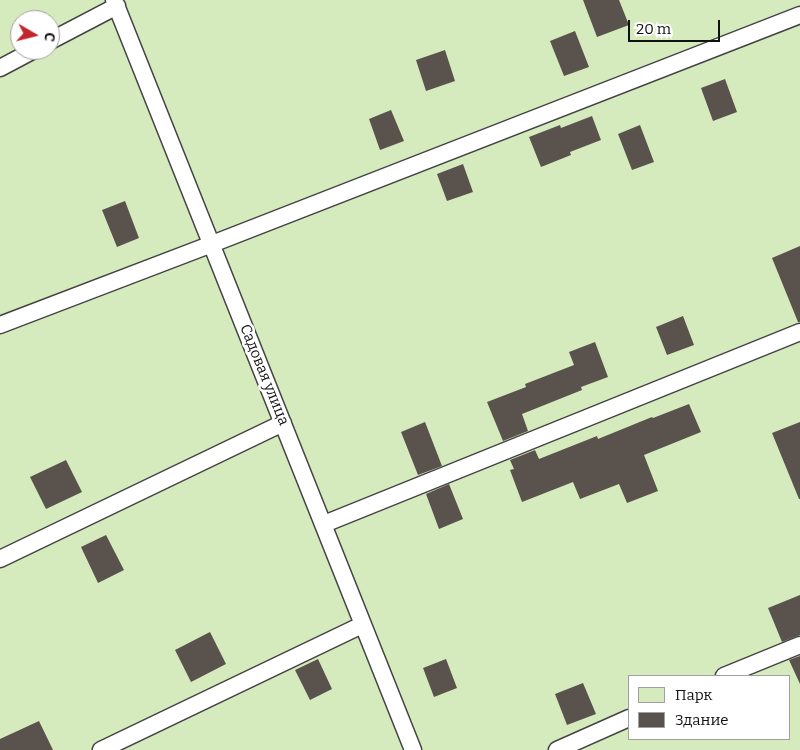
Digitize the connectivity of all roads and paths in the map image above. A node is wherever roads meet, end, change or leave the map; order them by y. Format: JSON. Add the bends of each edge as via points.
{"nodes":[{"id":1,"x":115,"y":3,"type":"edge"},
{"id":2,"x":800,"y":15,"type":"edge"},
{"id":3,"x":60,"y":35,"type":"edge"},
{"id":4,"x":15,"y":60,"type":"edge"},
{"id":5,"x":0,"y":68,"type":"edge"},
{"id":6,"x":212,"y":244,"type":"junction"},
{"id":7,"x":0,"y":325,"type":"edge"},
{"id":8,"x":800,"y":332,"type":"edge"},
{"id":9,"x":283,"y":423,"type":"junction"},
{"id":10,"x":324,"y":524,"type":"junction"},
{"id":11,"x":0,"y":559,"type":"edge"},
{"id":12,"x":362,"y":625,"type":"junction"},
{"id":13,"x":800,"y":645,"type":"edge"},
{"id":14,"x":726,"y":675,"type":"edge"},
{"id":15,"x":628,"y":718,"type":"edge"},
{"id":16,"x":101,"y":750,"type":"edge"},
{"id":17,"x":413,"y":750,"type":"edge"},
{"id":18,"x":557,"y":750,"type":"edge"}],
"edges":[{"from":1,"to":3,"type":"lane"},
{"from":1,"to":6,"type":"lane","name":"Садовая улица"},
{"from":2,"to":6,"type":"lane"},
{"from":4,"to":5,"type":"lane"},
{"from":6,"to":7,"type":"lane"},
{"from":6,"to":9,"type":"lane","name":"Садовая улица"},
{"from":8,"to":10,"type":"lane"},
{"from":9,"to":10,"type":"lane","name":"Садовая улица"},
{"from":9,"to":11,"type":"lane"},
{"from":10,"to":12,"type":"lane","name":"Садовая улица"},
{"from":12,"to":16,"type":"lane"},
{"from":12,"to":17,"type":"lane","name":"Садовая улица"},
{"from":13,"to":14,"type":"lane"},
{"from":15,"to":18,"type":"lane"}]}
